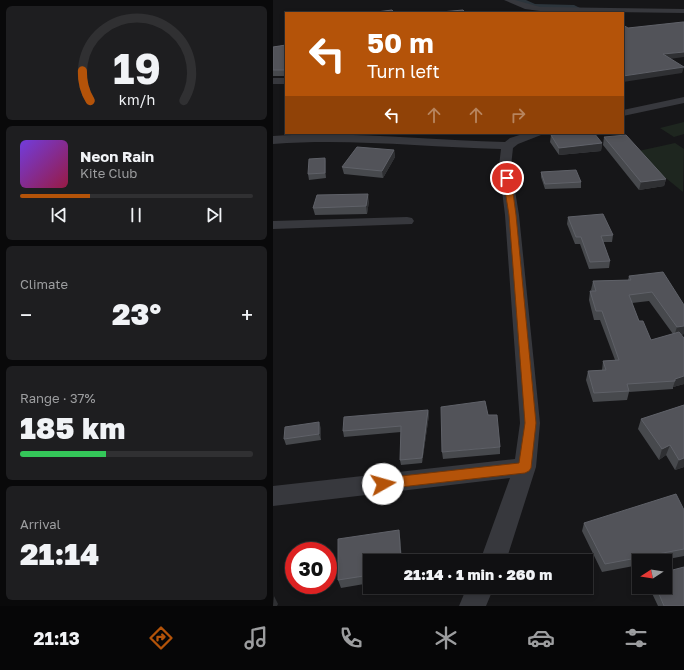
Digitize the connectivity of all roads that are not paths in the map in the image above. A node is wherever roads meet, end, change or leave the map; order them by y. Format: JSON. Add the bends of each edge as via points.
{"nodes":[{"id":1,"x":508,"y":0,"type":"edge"},
{"id":2,"x":684,"y":11,"type":"edge"},
{"id":3,"x":285,"y":80,"type":"edge"},
{"id":4,"x":273,"y":81,"type":"edge"},
{"id":5,"x":684,"y":100,"type":"edge"},
{"id":6,"x":624,"y":113,"type":"edge"},
{"id":7,"x":534,"y":134,"type":"edge"},
{"id":8,"x":447,"y":138,"type":"edge"},
{"id":9,"x":273,"y":140,"type":"edge"},
{"id":10,"x":508,"y":146,"type":"junction"},
{"id":11,"x":407,"y":221,"type":"dead end"},
{"id":12,"x":273,"y":225,"type":"edge"},
{"id":13,"x":525,"y":468,"type":"junction"},
{"id":14,"x":273,"y":496,"type":"edge"},
{"id":15,"x":495,"y":554,"type":"edge"},
{"id":16,"x":478,"y":594,"type":"edge"},
{"id":17,"x":472,"y":606,"type":"edge"}],
"edges":[{"from":1,"to":2,"type":"street","via":[[540,9]]},
{"from":3,"to":4,"type":"street"},
{"from":5,"to":6,"type":"street"},
{"from":7,"to":10,"type":"street","via":[[514,141]]},
{"from":8,"to":9,"type":"street","via":[[343,136]]},
{"from":8,"to":10,"type":"street","via":[[468,146]]},
{"from":10,"to":13,"type":"street","via":[[505,166],[512,215],[530,423]]},
{"from":11,"to":12,"type":"street"},
{"from":13,"to":14,"type":"street"},
{"from":13,"to":15,"type":"street"},
{"from":16,"to":17,"type":"street"}]}
